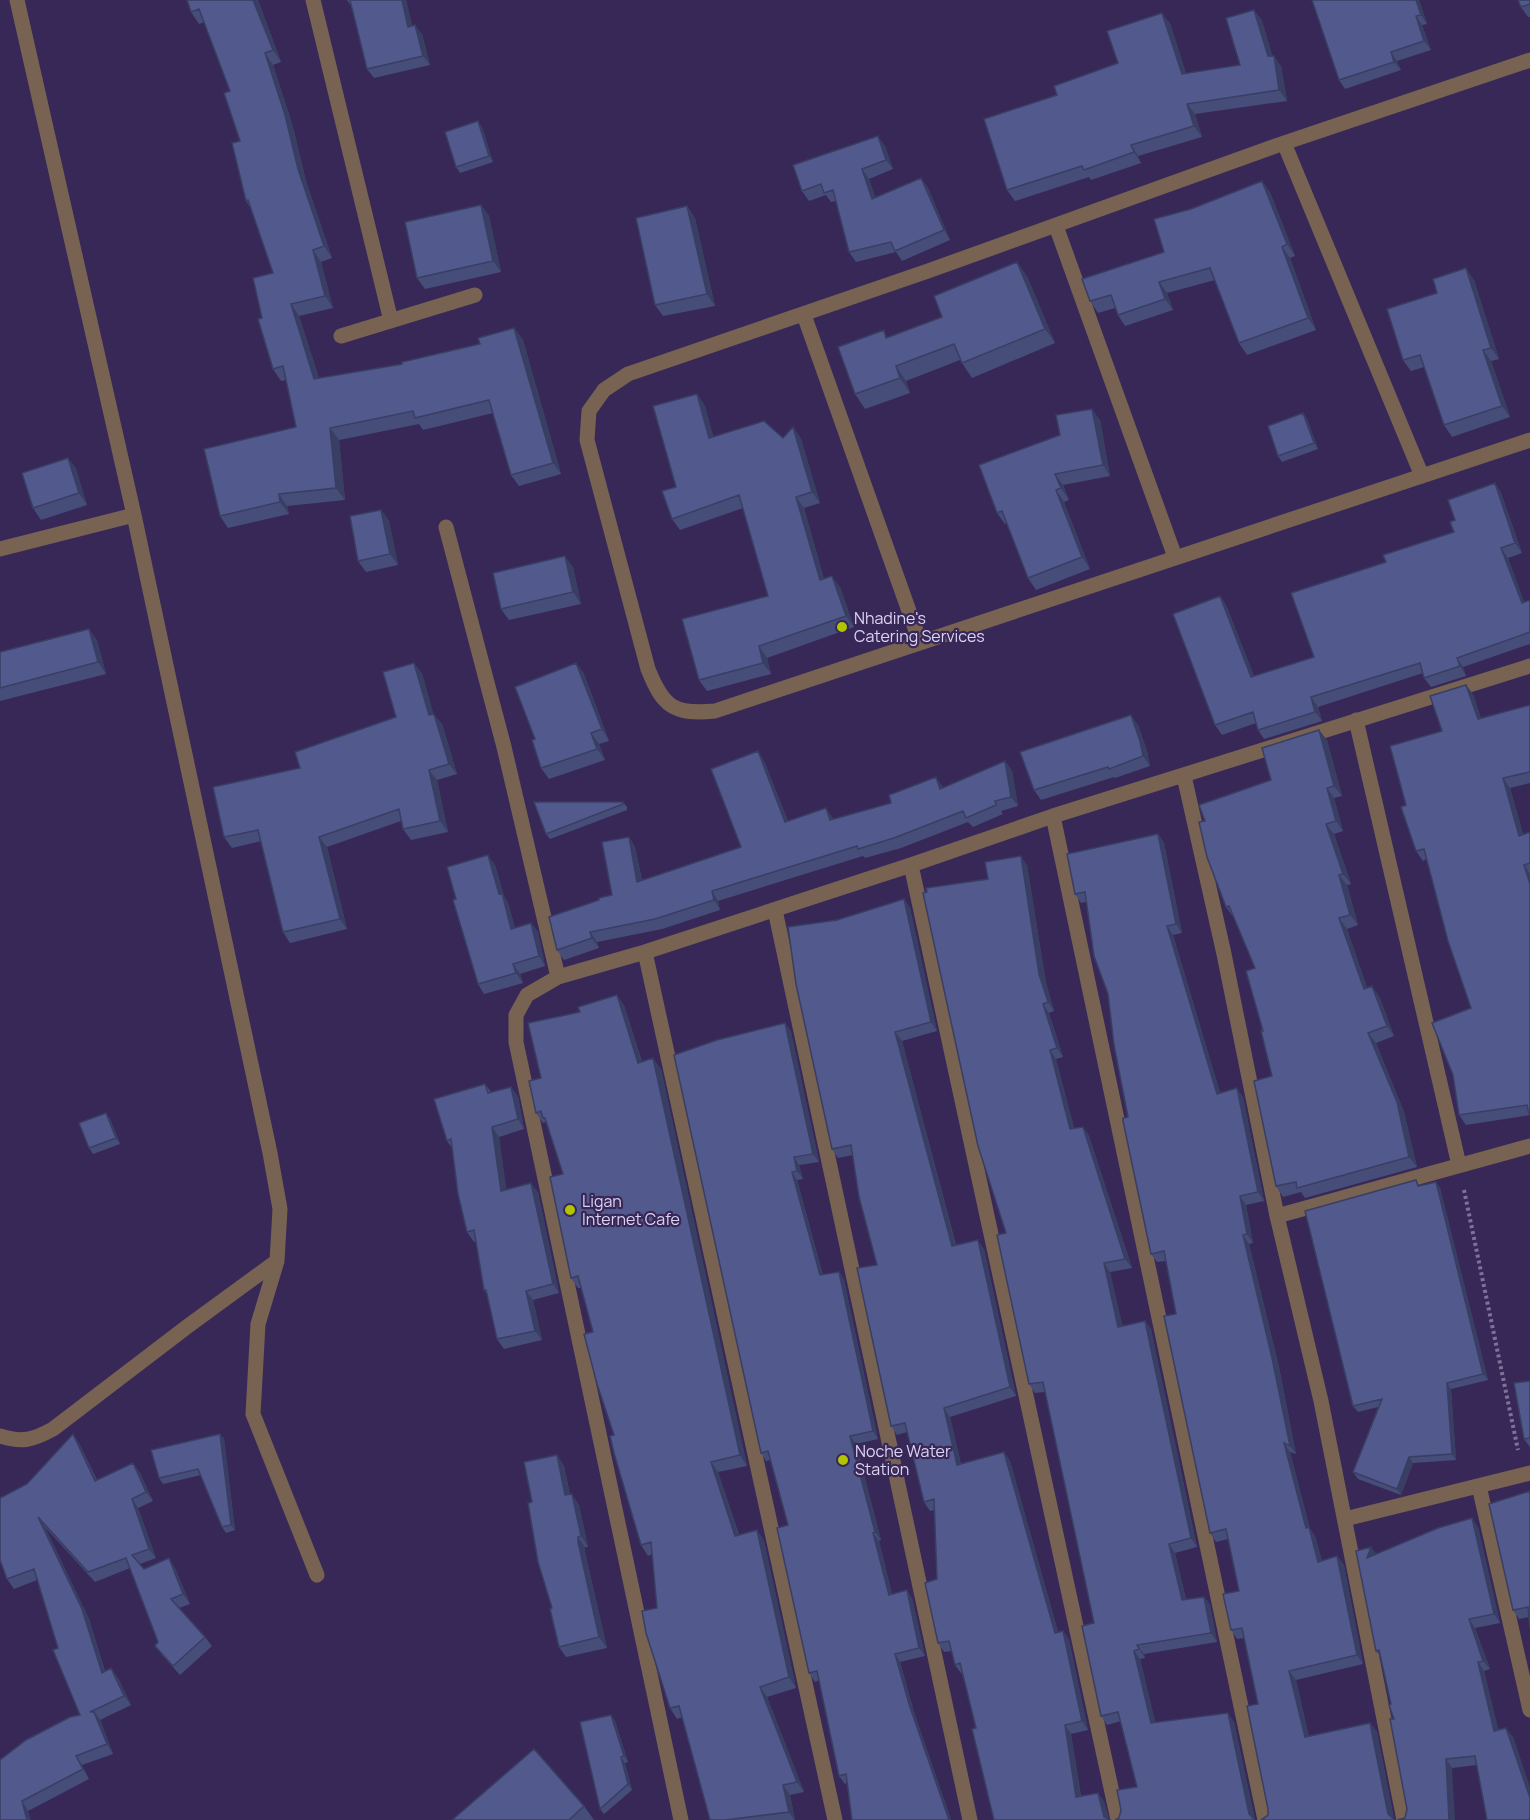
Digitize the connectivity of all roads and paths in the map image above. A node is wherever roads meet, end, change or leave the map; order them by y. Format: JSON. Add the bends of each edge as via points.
{"nodes":[{"id":1,"x":17,"y":0,"type":"edge"},
{"id":2,"x":313,"y":0,"type":"edge"},
{"id":3,"x":1530,"y":60,"type":"edge"},
{"id":4,"x":1284,"y":143,"type":"junction"},
{"id":5,"x":1056,"y":226,"type":"junction"},
{"id":6,"x":475,"y":295,"type":"dead end"},
{"id":7,"x":804,"y":315,"type":"junction"},
{"id":8,"x":391,"y":321,"type":"junction"},
{"id":9,"x":341,"y":336,"type":"dead end"},
{"id":10,"x":1530,"y":440,"type":"edge"},
{"id":11,"x":1422,"y":476,"type":"junction"},
{"id":12,"x":134,"y":515,"type":"junction"},
{"id":13,"x":446,"y":527,"type":"dead end"},
{"id":14,"x":0,"y":549,"type":"edge"},
{"id":15,"x":1175,"y":557,"type":"junction"},
{"id":16,"x":920,"y":642,"type":"junction"},
{"id":17,"x":1530,"y":666,"type":"edge"},
{"id":18,"x":1356,"y":720,"type":"junction"},
{"id":19,"x":1184,"y":776,"type":"junction"},
{"id":20,"x":1053,"y":816,"type":"junction"},
{"id":21,"x":911,"y":865,"type":"junction"},
{"id":22,"x":775,"y":910,"type":"junction"},
{"id":23,"x":645,"y":952,"type":"junction"},
{"id":24,"x":558,"y":977,"type":"junction"},
{"id":25,"x":1530,"y":1146,"type":"edge"},
{"id":26,"x":1459,"y":1165,"type":"junction"},
{"id":27,"x":1277,"y":1216,"type":"junction"},
{"id":28,"x":277,"y":1261,"type":"junction"},
{"id":29,"x":0,"y":1436,"type":"edge"},
{"id":30,"x":1527,"y":1474,"type":"edge"},
{"id":31,"x":1479,"y":1486,"type":"junction"},
{"id":32,"x":1345,"y":1519,"type":"junction"},
{"id":33,"x":317,"y":1575,"type":"dead end"},
{"id":34,"x":1530,"y":1710,"type":"edge"},
{"id":35,"x":681,"y":1820,"type":"edge"},
{"id":36,"x":835,"y":1820,"type":"edge"},
{"id":37,"x":970,"y":1820,"type":"edge"},
{"id":38,"x":1118,"y":1820,"type":"edge"},
{"id":39,"x":1265,"y":1820,"type":"edge"},
{"id":40,"x":1404,"y":1820,"type":"edge"}],
"edges":[{"from":1,"to":12,"type":"street"},
{"from":2,"to":8,"type":"street"},
{"from":3,"to":4,"type":"street"},
{"from":4,"to":5,"type":"street"},
{"from":4,"to":11,"type":"street"},
{"from":5,"to":7,"type":"street"},
{"from":5,"to":15,"type":"street"},
{"from":6,"to":8,"type":"street"},
{"from":7,"to":16,"type":"street"},
{"from":7,"to":16,"type":"street","via":[[628,374],[604,390],[589,411],[587,440],[648,669],[656,691],[672,707],[691,714],[715,711]]},
{"from":8,"to":9,"type":"street"},
{"from":10,"to":11,"type":"street"},
{"from":11,"to":15,"type":"street"},
{"from":12,"to":14,"type":"street"},
{"from":12,"to":28,"type":"street","via":[[270,1153],[280,1209]]},
{"from":13,"to":24,"type":"street","via":[[504,747]]},
{"from":15,"to":16,"type":"street"},
{"from":17,"to":18,"type":"street"},
{"from":18,"to":19,"type":"street"},
{"from":18,"to":26,"type":"street"},
{"from":19,"to":20,"type":"street"},
{"from":19,"to":27,"type":"street"},
{"from":20,"to":21,"type":"street"},
{"from":20,"to":39,"type":"street"},
{"from":21,"to":22,"type":"street"},
{"from":21,"to":38,"type":"street"},
{"from":22,"to":23,"type":"street"},
{"from":22,"to":37,"type":"street"},
{"from":23,"to":24,"type":"street"},
{"from":23,"to":36,"type":"street"},
{"from":24,"to":35,"type":"street","via":[[527,995],[516,1015],[516,1042]]},
{"from":25,"to":26,"type":"street"},
{"from":26,"to":27,"type":"street"},
{"from":26,"to":30,"type":"path"},
{"from":27,"to":32,"type":"street"},
{"from":28,"to":29,"type":"street","via":[[53,1430],[36,1439]]},
{"from":28,"to":33,"type":"street","via":[[258,1324],[253,1414]]},
{"from":30,"to":31,"type":"street"},
{"from":31,"to":32,"type":"street"},
{"from":31,"to":34,"type":"street"},
{"from":32,"to":40,"type":"street"}]}
